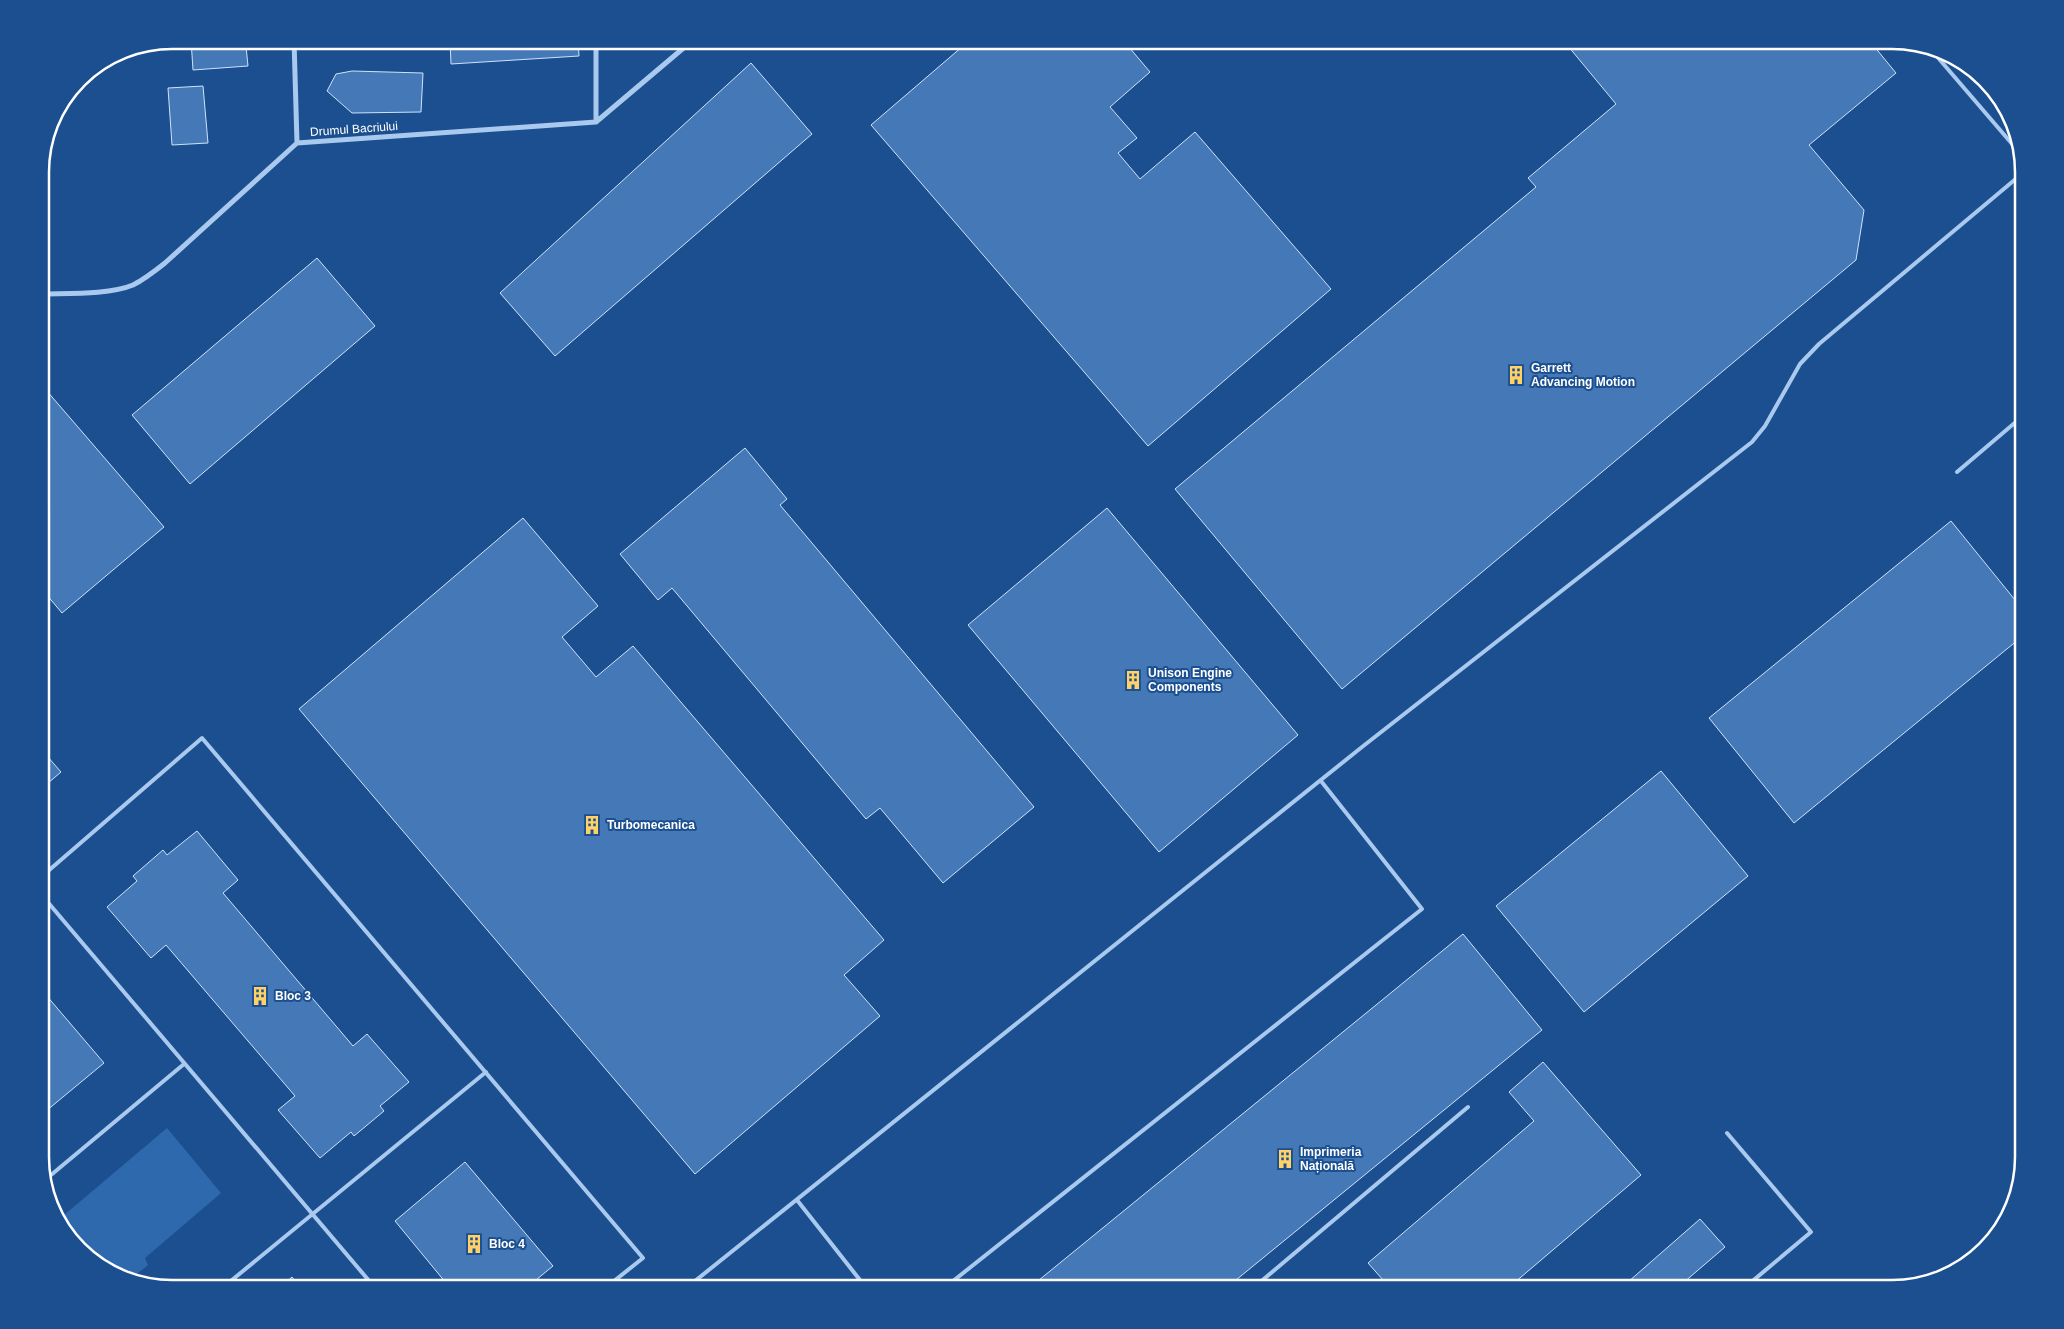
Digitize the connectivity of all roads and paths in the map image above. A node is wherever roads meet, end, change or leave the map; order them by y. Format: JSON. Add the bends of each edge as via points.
{"nodes":[{"id":1,"x":294,"y":49,"type":"edge"},
{"id":2,"x":596,"y":49,"type":"edge"},
{"id":3,"x":682,"y":49,"type":"edge"},
{"id":4,"x":1938,"y":58,"type":"edge"},
{"id":5,"x":596,"y":122,"type":"junction"},
{"id":6,"x":297,"y":143,"type":"junction"},
{"id":7,"x":2012,"y":144,"type":"edge"},
{"id":8,"x":2015,"y":180,"type":"edge"},
{"id":9,"x":49,"y":294,"type":"edge"},
{"id":10,"x":2015,"y":423,"type":"edge"},
{"id":11,"x":1958,"y":472,"type":"dead end"},
{"id":12,"x":1321,"y":781,"type":"junction"},
{"id":13,"x":49,"y":870,"type":"edge"},
{"id":14,"x":49,"y":904,"type":"edge"},
{"id":15,"x":184,"y":1064,"type":"junction"},
{"id":16,"x":486,"y":1072,"type":"junction"},
{"id":17,"x":1468,"y":1107,"type":"dead end"},
{"id":18,"x":1727,"y":1133,"type":"dead end"},
{"id":19,"x":50,"y":1176,"type":"edge"},
{"id":20,"x":797,"y":1200,"type":"junction"},
{"id":21,"x":312,"y":1214,"type":"junction"},
{"id":22,"x":232,"y":1280,"type":"edge"},
{"id":23,"x":368,"y":1280,"type":"edge"},
{"id":24,"x":615,"y":1280,"type":"edge"},
{"id":25,"x":697,"y":1280,"type":"edge"},
{"id":26,"x":860,"y":1280,"type":"edge"},
{"id":27,"x":954,"y":1280,"type":"edge"},
{"id":28,"x":1263,"y":1280,"type":"edge"},
{"id":29,"x":1755,"y":1280,"type":"edge"}],
"edges":[{"from":1,"to":6,"type":"street"},
{"from":2,"to":5,"type":"street"},
{"from":3,"to":5,"type":"street"},
{"from":4,"to":7,"type":"lane"},
{"from":5,"to":6,"type":"street","name":"Drumul Bacriului"},
{"from":6,"to":9,"type":"street","name":"Drumul Bacriului","via":[[148,276],[114,290]]},
{"from":8,"to":12,"type":"lane","via":[[1819,344],[1800,364],[1765,426],[1752,442]]},
{"from":10,"to":11,"type":"lane"},
{"from":12,"to":20,"type":"lane"},
{"from":12,"to":27,"type":"lane","via":[[1422,909]]},
{"from":13,"to":16,"type":"lane","via":[[202,738]]},
{"from":14,"to":15,"type":"lane"},
{"from":15,"to":19,"type":"lane"},
{"from":15,"to":21,"type":"lane"},
{"from":16,"to":21,"type":"lane"},
{"from":16,"to":24,"type":"lane","via":[[643,1258]]},
{"from":17,"to":28,"type":"lane"},
{"from":18,"to":29,"type":"lane","via":[[1811,1232]]},
{"from":20,"to":25,"type":"lane"},
{"from":20,"to":26,"type":"lane"},
{"from":21,"to":22,"type":"lane"},
{"from":21,"to":23,"type":"lane"}]}
